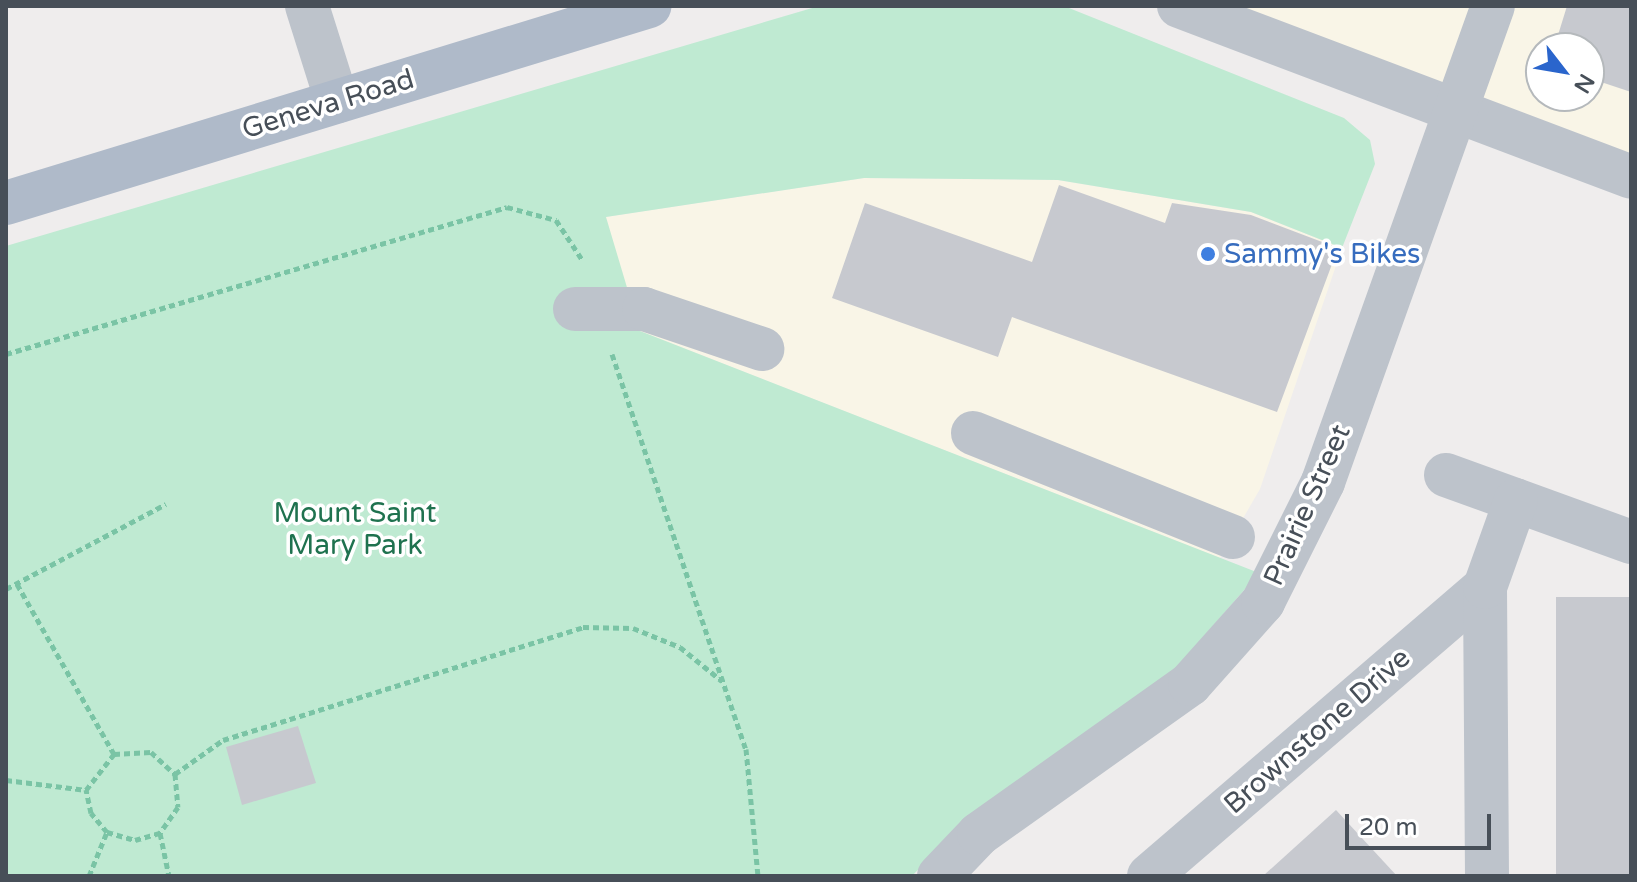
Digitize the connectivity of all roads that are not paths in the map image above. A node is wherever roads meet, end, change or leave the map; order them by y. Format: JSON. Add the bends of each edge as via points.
{"nodes":[{"id":1,"x":307,"y":6,"type":"edge"},
{"id":2,"x":649,"y":6,"type":"edge"},
{"id":3,"x":1179,"y":6,"type":"edge"},
{"id":4,"x":1493,"y":6,"type":"edge"},
{"id":5,"x":337,"y":101,"type":"junction"},
{"id":6,"x":1458,"y":114,"type":"junction"},
{"id":7,"x":1631,"y":177,"type":"edge"},
{"id":8,"x":6,"y":203,"type":"edge"},
{"id":9,"x":585,"y":308,"type":"road end"},
{"id":10,"x":762,"y":349,"type":"dead end"},
{"id":11,"x":973,"y":433,"type":"dead end"},
{"id":12,"x":1446,"y":475,"type":"dead end"},
{"id":13,"x":1516,"y":500,"type":"junction"},
{"id":14,"x":1233,"y":537,"type":"dead end"},
{"id":15,"x":1631,"y":542,"type":"edge"},
{"id":16,"x":1485,"y":587,"type":"junction"},
{"id":17,"x":939,"y":876,"type":"edge"},
{"id":18,"x":1149,"y":876,"type":"edge"},
{"id":19,"x":1487,"y":876,"type":"edge"}],
"edges":[{"from":1,"to":5,"type":"street"},
{"from":2,"to":5,"type":"main road","name":"Geneva Road"},
{"from":3,"to":6,"type":"street"},
{"from":4,"to":6,"type":"street","name":"Prairie Street"},
{"from":5,"to":8,"type":"main road","name":"Geneva Road"},
{"from":6,"to":7,"type":"street"},
{"from":6,"to":17,"type":"street","name":"Prairie Street","via":[[1323,482],[1263,602],[1190,684],[979,834]]},
{"from":9,"to":10,"type":"street","via":[[687,319]]},
{"from":11,"to":14,"type":"street"},
{"from":12,"to":13,"type":"street"},
{"from":13,"to":15,"type":"street"},
{"from":13,"to":16,"type":"street"},
{"from":16,"to":18,"type":"street","name":"Brownstone Drive"},
{"from":16,"to":19,"type":"street"}]}
